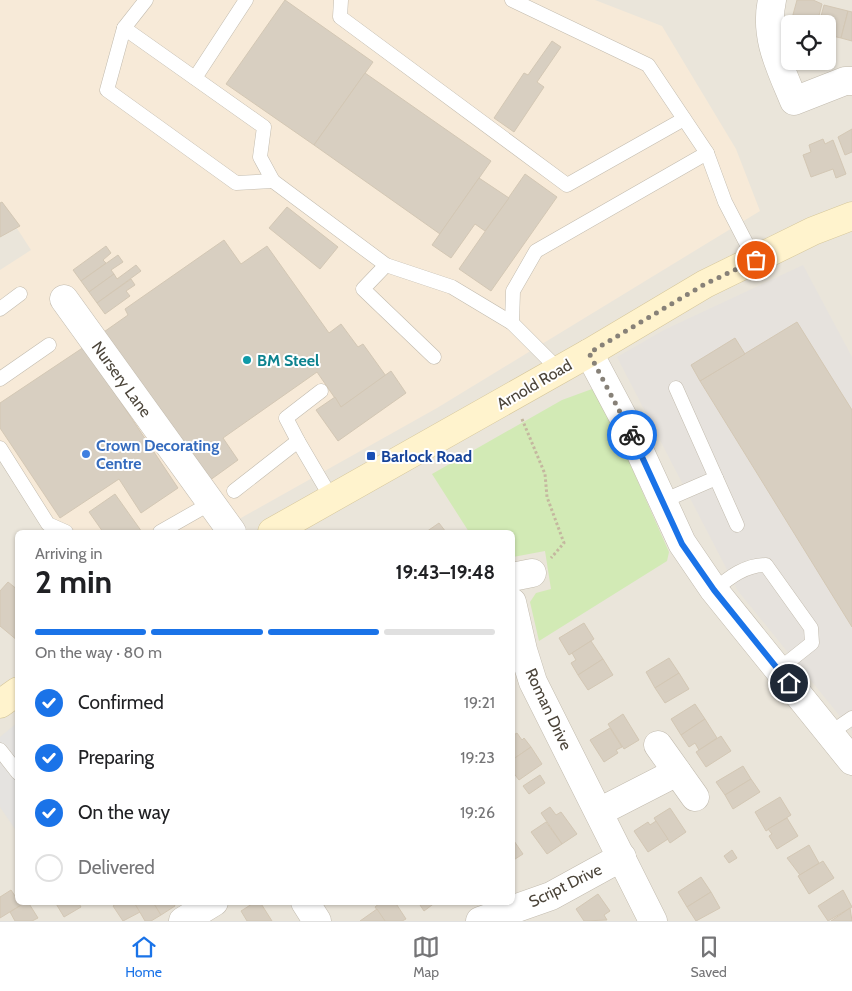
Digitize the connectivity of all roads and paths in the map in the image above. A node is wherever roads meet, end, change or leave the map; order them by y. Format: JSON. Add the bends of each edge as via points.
{"nodes":[{"id":1,"x":146,"y":0,"type":"edge"},
{"id":2,"x":246,"y":0,"type":"edge"},
{"id":3,"x":341,"y":0,"type":"edge"},
{"id":4,"x":512,"y":0,"type":"edge"},
{"id":5,"x":772,"y":0,"type":"edge"},
{"id":6,"x":124,"y":28,"type":"junction"},
{"id":7,"x":195,"y":78,"type":"junction"},
{"id":8,"x":852,"y":82,"type":"edge"},
{"id":9,"x":684,"y":119,"type":"junction"},
{"id":10,"x":707,"y":153,"type":"junction"},
{"id":11,"x":274,"y":181,"type":"junction"},
{"id":12,"x":852,"y":216,"type":"edge"},
{"id":13,"x":756,"y":260,"type":"junction"},
{"id":14,"x":386,"y":265,"type":"junction"},
{"id":15,"x":20,"y":294,"type":"dead end"},
{"id":16,"x":64,"y":299,"type":"dead end"},
{"id":17,"x":0,"y":309,"type":"edge"},
{"id":18,"x":512,"y":323,"type":"junction"},
{"id":19,"x":49,"y":346,"type":"dead end"},
{"id":20,"x":589,"y":353,"type":"junction"},
{"id":21,"x":434,"y":357,"type":"dead end"},
{"id":22,"x":559,"y":370,"type":"junction"},
{"id":23,"x":0,"y":379,"type":"edge"},
{"id":24,"x":676,"y":388,"type":"dead end"},
{"id":25,"x":321,"y":391,"type":"dead end"},
{"id":26,"x":516,"y":394,"type":"junction"},
{"id":27,"x":298,"y":441,"type":"junction"},
{"id":28,"x":0,"y":448,"type":"edge"},
{"id":29,"x":716,"y":478,"type":"junction"},
{"id":30,"x":223,"y":497,"type":"junction"},
{"id":31,"x":332,"y":499,"type":"junction"},
{"id":32,"x":663,"y":501,"type":"junction"},
{"id":33,"x":737,"y":524,"type":"dead end"},
{"id":34,"x":62,"y":530,"type":"edge"},
{"id":35,"x":164,"y":530,"type":"edge"},
{"id":36,"x":231,"y":530,"type":"edge"},
{"id":37,"x":276,"y":530,"type":"edge"},
{"id":38,"x":522,"y":575,"type":"edge"},
{"id":39,"x":714,"y":590,"type":"junction"},
{"id":40,"x":515,"y":616,"type":"edge"},
{"id":41,"x":778,"y":670,"type":"junction"},
{"id":42,"x":852,"y":718,"type":"edge"},
{"id":43,"x":658,"y":745,"type":"dead end"},
{"id":44,"x":0,"y":750,"type":"edge"},
{"id":45,"x":845,"y":750,"type":"edge"},
{"id":46,"x":15,"y":769,"type":"edge"},
{"id":47,"x":677,"y":772,"type":"junction"},
{"id":48,"x":695,"y":797,"type":"dead end"},
{"id":49,"x":599,"y":812,"type":"junction"},
{"id":50,"x":622,"y":857,"type":"junction"},
{"id":51,"x":209,"y":905,"type":"edge"},
{"id":52,"x":306,"y":905,"type":"edge"},
{"id":53,"x":183,"y":921,"type":"edge"},
{"id":54,"x":317,"y":921,"type":"edge"},
{"id":55,"x":480,"y":921,"type":"edge"},
{"id":56,"x":653,"y":921,"type":"edge"}],
"edges":[{"from":1,"to":6,"type":"lane"},
{"from":2,"to":7,"type":"lane"},
{"from":3,"to":9,"type":"lane","via":[[340,17],[567,184]]},
{"from":4,"to":9,"type":"lane","via":[[648,65]]},
{"from":5,"to":8,"type":"street","via":[[768,16],[772,47],[794,101],[845,81]]},
{"from":6,"to":7,"type":"lane"},
{"from":6,"to":11,"type":"lane","via":[[107,90],[236,183]]},
{"from":7,"to":11,"type":"lane","via":[[264,127],[260,157]]},
{"from":9,"to":10,"type":"lane"},
{"from":10,"to":13,"type":"lane","via":[[725,202]]},
{"from":10,"to":18,"type":"lane","via":[[536,252],[513,290]]},
{"from":11,"to":14,"type":"lane"},
{"from":12,"to":13,"type":"main road","name":"Arnold Road","via":[[813,231]]},
{"from":13,"to":20,"type":"main road","name":"Arnold Road","via":[[697,288]]},
{"from":14,"to":18,"type":"lane","via":[[452,287]]},
{"from":14,"to":21,"type":"lane","via":[[363,289]]},
{"from":15,"to":17,"type":"lane"},
{"from":16,"to":30,"type":"street","name":"Nursery Lane"},
{"from":18,"to":22,"type":"lane"},
{"from":19,"to":23,"type":"lane"},
{"from":20,"to":22,"type":"main road","name":"Arnold Road"},
{"from":20,"to":32,"type":"street"},
{"from":22,"to":26,"type":"main road","name":"Arnold Road"},
{"from":24,"to":29,"type":"lane"},
{"from":25,"to":27,"type":"lane","via":[[286,418]]},
{"from":26,"to":31,"type":"main road","name":"Arnold Road"},
{"from":26,"to":38,"type":"path","via":[[520,415],[545,474],[547,498],[564,543],[557,553]]},
{"from":27,"to":30,"type":"lane"},
{"from":27,"to":31,"type":"lane"},
{"from":28,"to":34,"type":"lane","via":[[48,524]]},
{"from":29,"to":32,"type":"lane"},
{"from":29,"to":33,"type":"lane"},
{"from":30,"to":35,"type":"lane"},
{"from":30,"to":36,"type":"street","name":"Nursery Lane"},
{"from":31,"to":37,"type":"main road","name":"Arnold Road"},
{"from":32,"to":39,"type":"street","via":[[682,544]]},
{"from":39,"to":41,"type":"street"},
{"from":39,"to":41,"type":"lane","via":[[730,577],[754,565],[766,565],[811,628],[812,643]]},
{"from":40,"to":49,"type":"street","name":"Roman Drive","via":[[533,682]]},
{"from":41,"to":45,"type":"street"},
{"from":42,"to":45,"type":"lane"},
{"from":43,"to":47,"type":"street"},
{"from":44,"to":46,"type":"lane"},
{"from":47,"to":48,"type":"street"},
{"from":47,"to":49,"type":"street"},
{"from":49,"to":50,"type":"street","name":"Roman Drive"},
{"from":50,"to":55,"type":"street","name":"Script Drive","via":[[551,896]]},
{"from":50,"to":56,"type":"street","name":"Roman Drive"},
{"from":51,"to":53,"type":"street"},
{"from":52,"to":54,"type":"street"}]}
